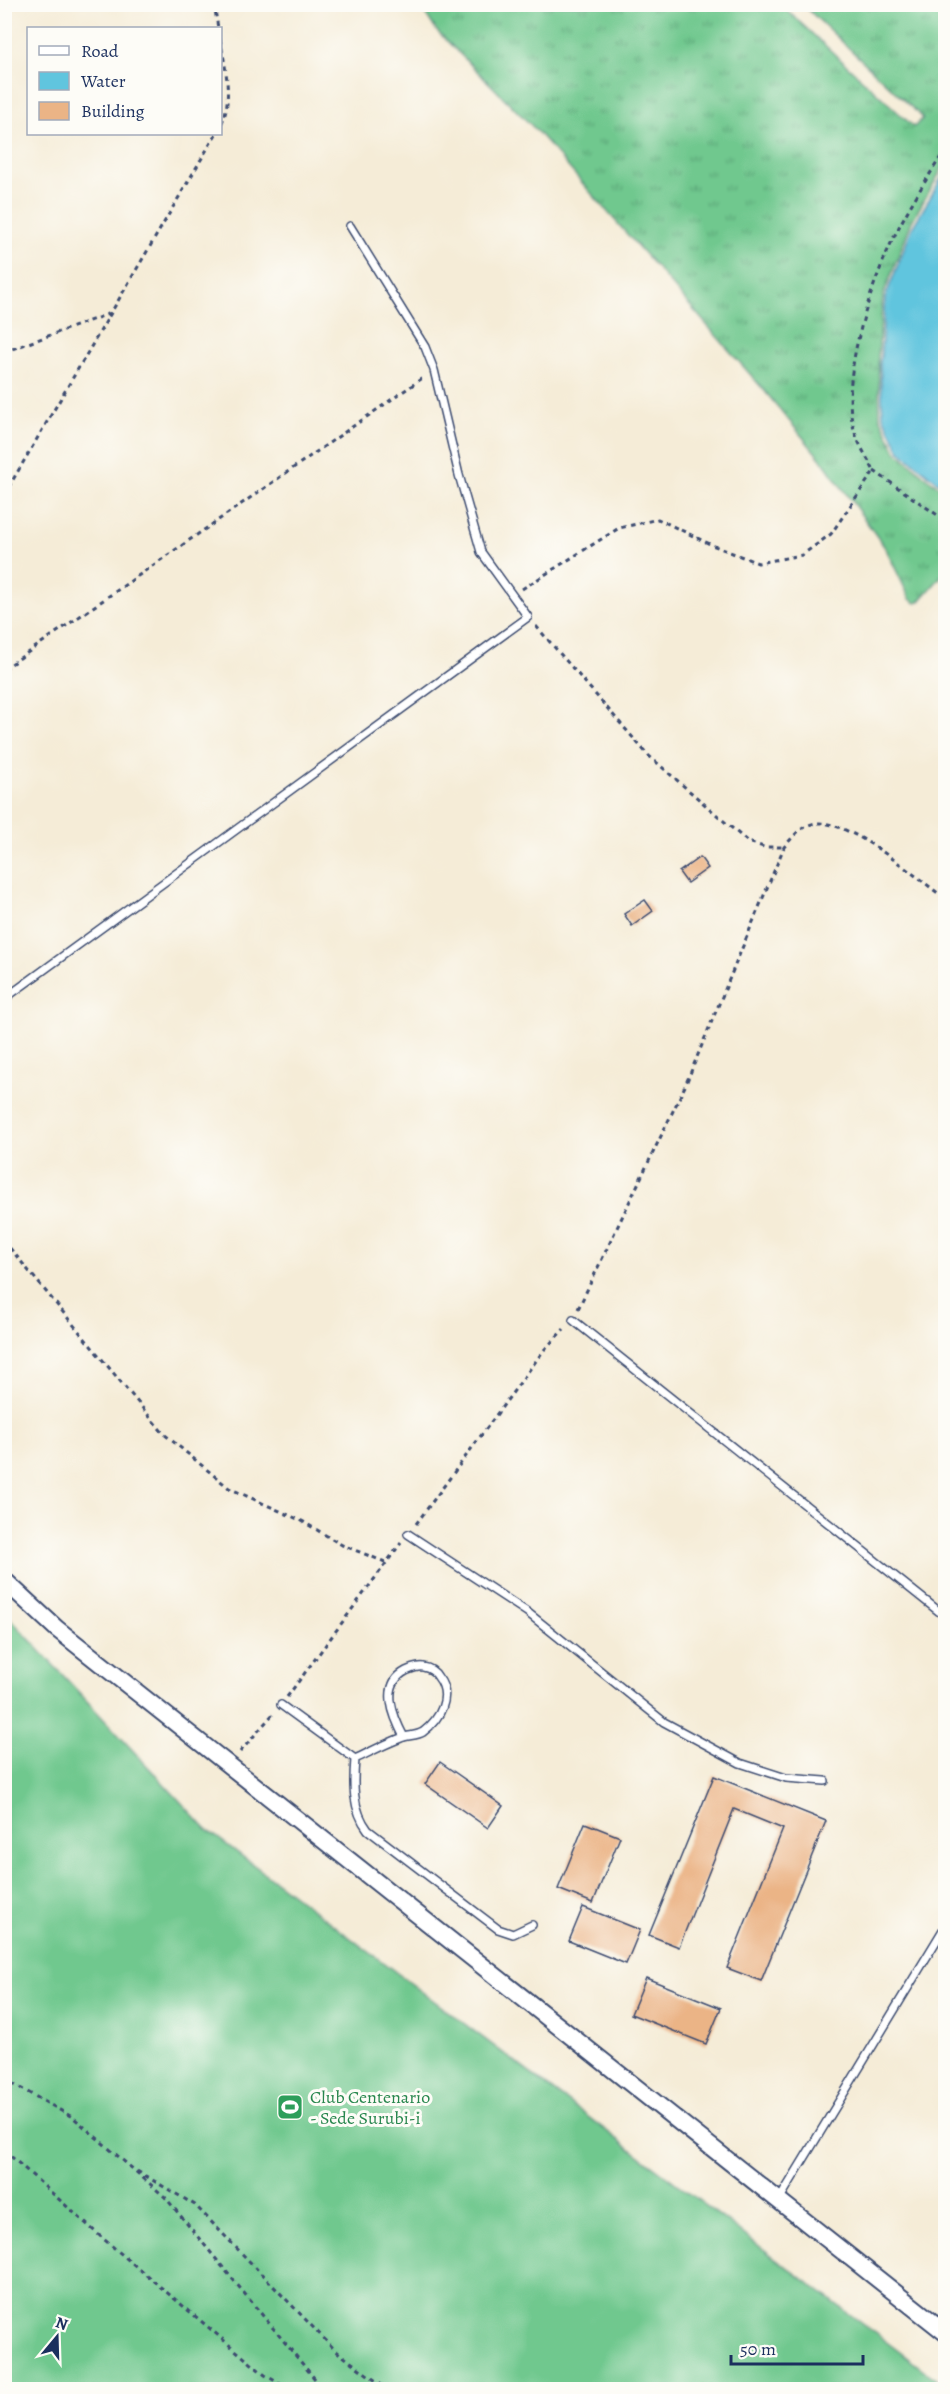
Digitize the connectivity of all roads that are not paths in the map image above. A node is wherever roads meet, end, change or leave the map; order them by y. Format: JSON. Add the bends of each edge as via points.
{"nodes":[{"id":1,"x":350,"y":226,"type":"dead end"},
{"id":2,"x":4,"y":999,"type":"edge"},
{"id":3,"x":573,"y":1320,"type":"road end"},
{"id":4,"x":408,"y":1534,"type":"road end"},
{"id":5,"x":4,"y":1580,"type":"edge"},
{"id":6,"x":945,"y":1617,"type":"edge"},
{"id":7,"x":281,"y":1705,"type":"road end"},
{"id":8,"x":404,"y":1737,"type":"junction"},
{"id":9,"x":355,"y":1759,"type":"junction"},
{"id":10,"x":825,"y":1780,"type":"dead end"},
{"id":11,"x":532,"y":1925,"type":"dead end"},
{"id":12,"x":945,"y":1925,"type":"edge"},
{"id":13,"x":779,"y":2200,"type":"junction"},
{"id":14,"x":945,"y":2333,"type":"edge"}],
"edges":[{"from":1,"to":2,"type":"lane","via":[[425,347],[481,552],[528,617]]},
{"from":3,"to":6,"type":"lane"},
{"from":4,"to":10,"type":"lane","via":[[527,1612],[664,1722],[740,1763],[786,1778]]},
{"from":5,"to":13,"type":"street","via":[[57,1629]]},
{"from":7,"to":9,"type":"lane"},
{"from":8,"to":8,"type":"lane","via":[[390,1701],[393,1684],[402,1673],[424,1667],[442,1681],[446,1692],[442,1710],[421,1733]]},
{"from":8,"to":9,"type":"lane"},
{"from":9,"to":11,"type":"lane","via":[[355,1801],[368,1830],[498,1929],[513,1934]]},
{"from":12,"to":13,"type":"lane"},
{"from":13,"to":14,"type":"street"}]}
